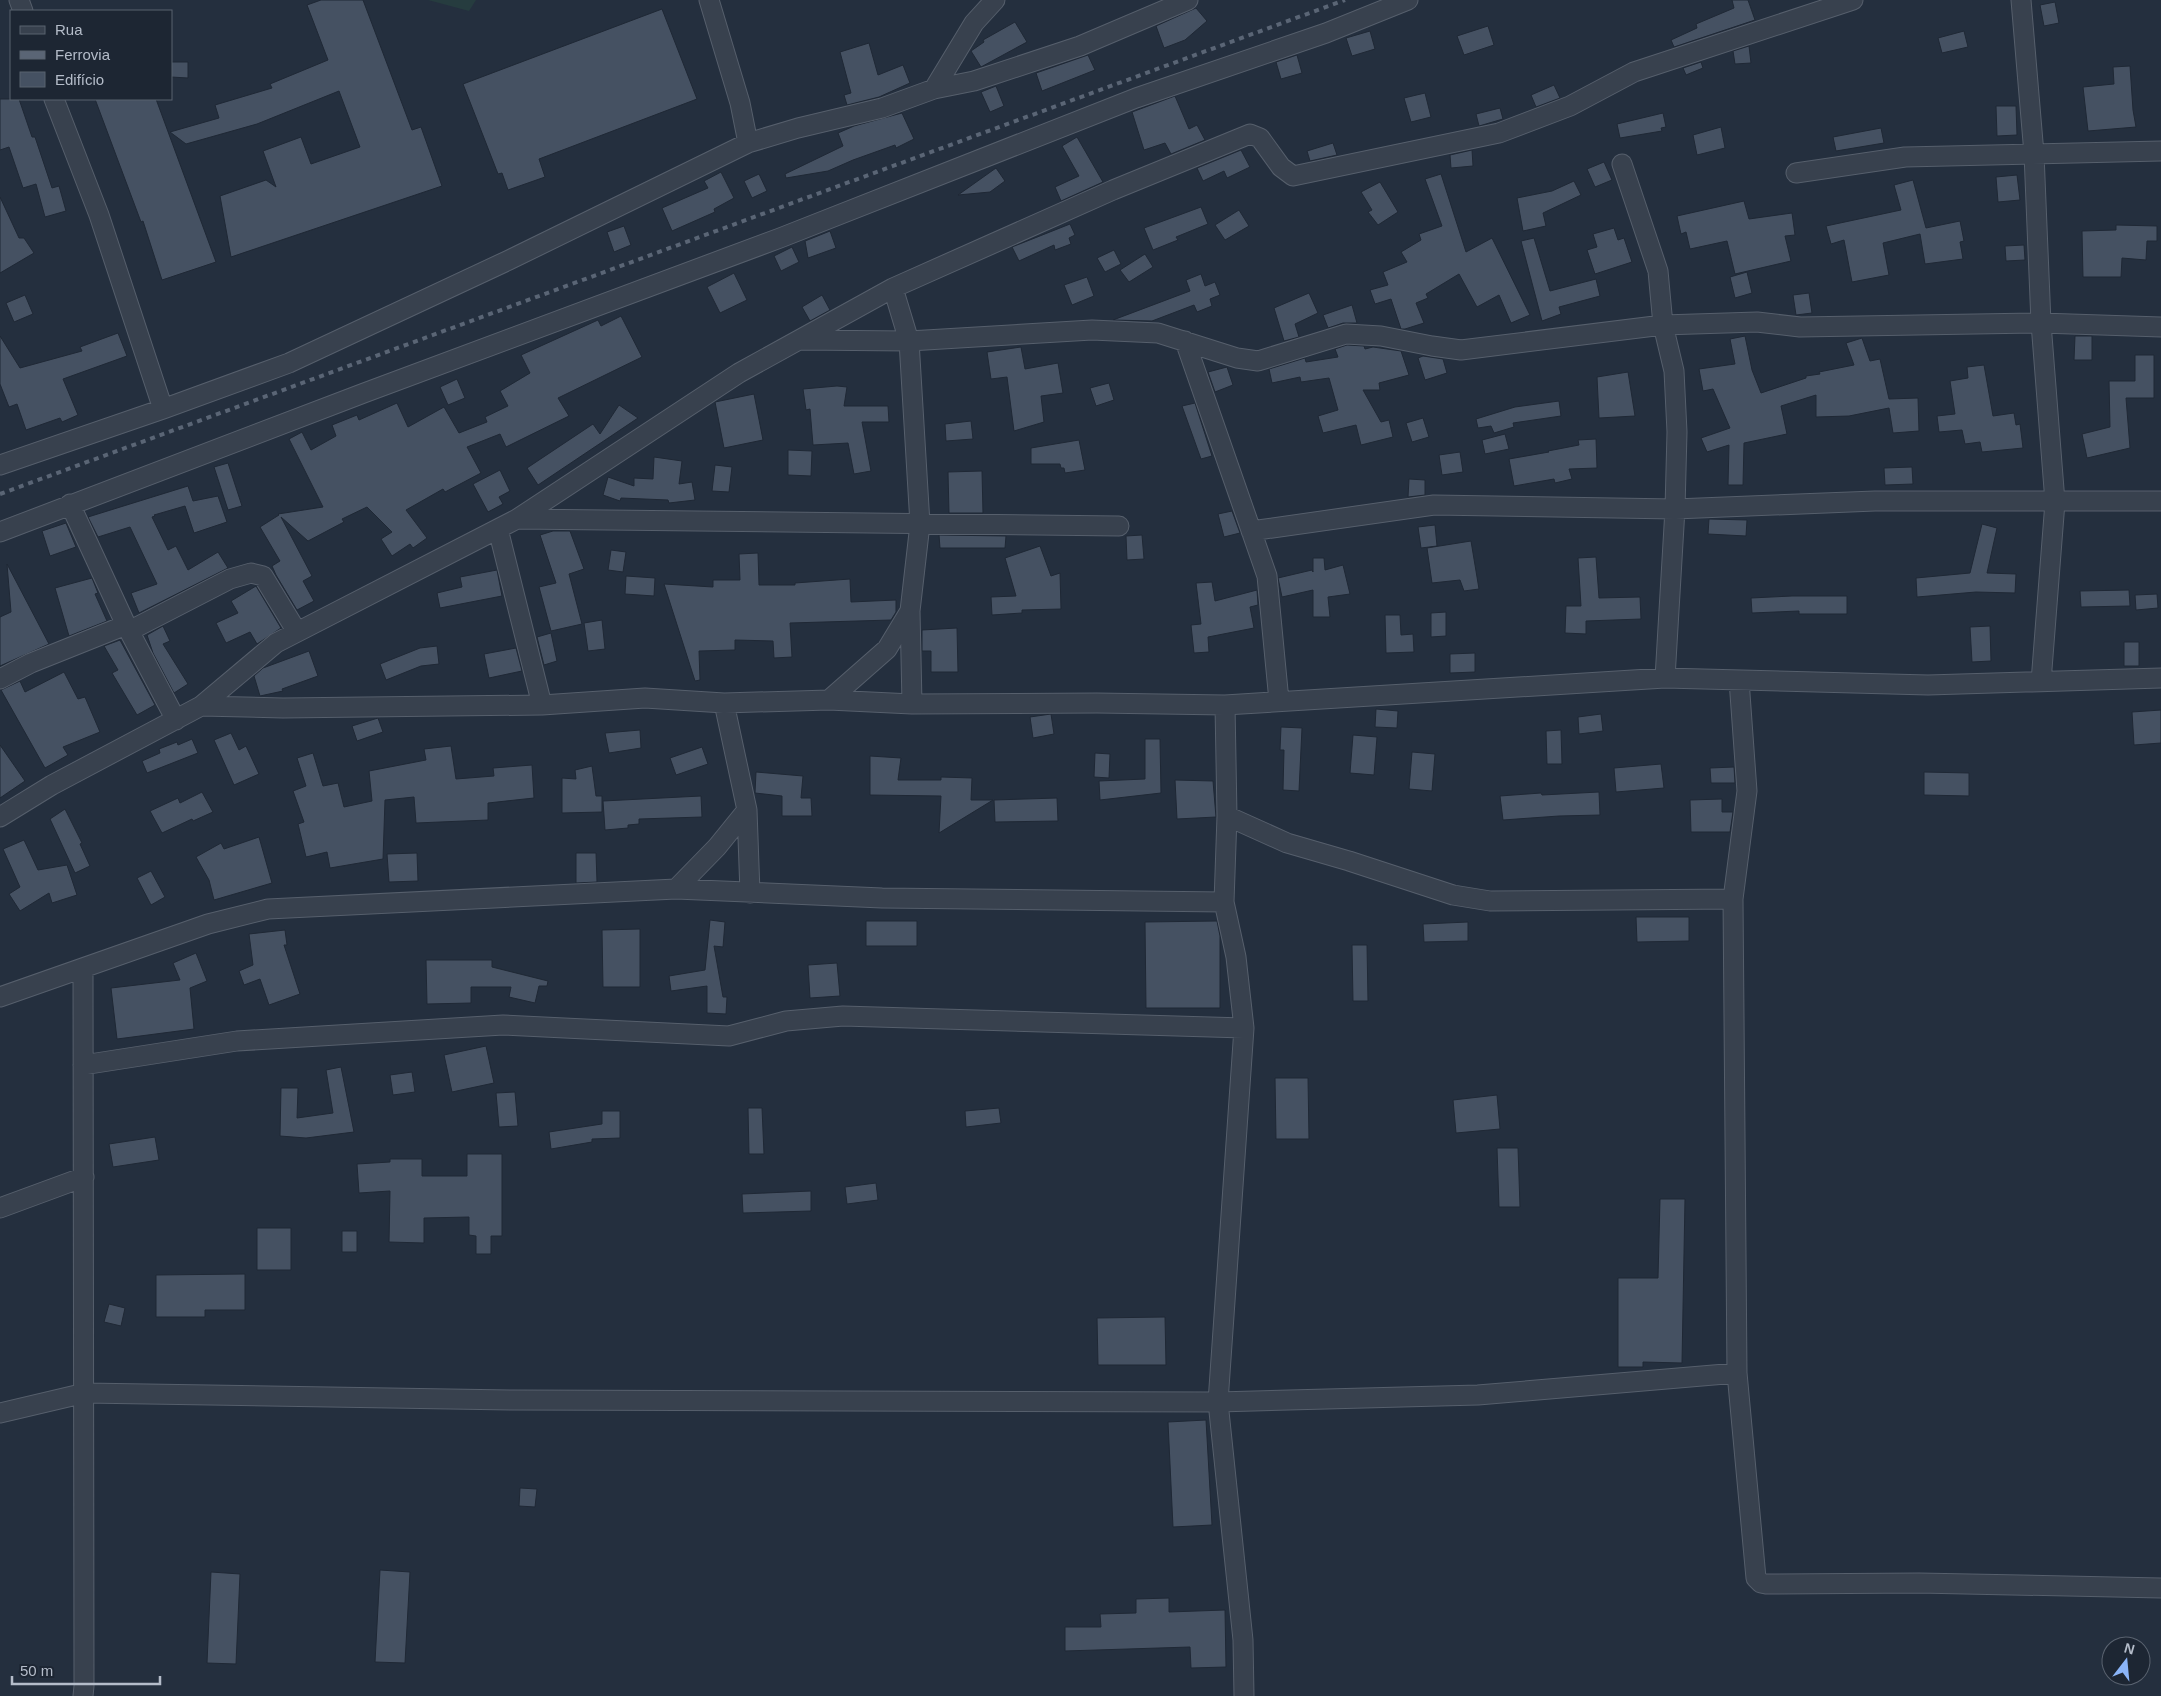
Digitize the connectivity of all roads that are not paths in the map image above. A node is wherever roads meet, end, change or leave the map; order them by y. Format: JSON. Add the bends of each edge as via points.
{"nodes":[{"id":1,"x":709,"y":0,"type":"edge"},
{"id":2,"x":995,"y":0,"type":"edge"},
{"id":3,"x":1188,"y":0,"type":"edge"},
{"id":4,"x":1408,"y":0,"type":"edge"},
{"id":5,"x":1853,"y":0,"type":"edge"},
{"id":6,"x":2021,"y":0,"type":"edge"},
{"id":7,"x":934,"y":89,"type":"junction"},
{"id":8,"x":54,"y":100,"type":"edge"},
{"id":9,"x":748,"y":143,"type":"junction"},
{"id":10,"x":2161,"y":151,"type":"edge"},
{"id":11,"x":2034,"y":154,"type":"junction"},
{"id":12,"x":1622,"y":164,"type":"dead end"},
{"id":13,"x":1796,"y":173,"type":"dead end"},
{"id":14,"x":893,"y":288,"type":"junction"},
{"id":15,"x":2041,"y":323,"type":"junction"},
{"id":16,"x":1663,"y":325,"type":"junction"},
{"id":17,"x":2161,"y":326,"type":"edge"},
{"id":18,"x":798,"y":340,"type":"junction"},
{"id":19,"x":909,"y":341,"type":"junction"},
{"id":20,"x":1185,"y":341,"type":"junction"},
{"id":21,"x":163,"y":409,"type":"junction"},
{"id":22,"x":2,"y":459,"type":"edge"},
{"id":23,"x":2161,"y":501,"type":"edge"},
{"id":24,"x":2055,"y":502,"type":"junction"},
{"id":25,"x":70,"y":504,"type":"junction"},
{"id":26,"x":1675,"y":509,"type":"junction"},
{"id":27,"x":517,"y":520,"type":"junction"},
{"id":28,"x":920,"y":524,"type":"junction"},
{"id":29,"x":1120,"y":526,"type":"dead end"},
{"id":30,"x":498,"y":529,"type":"junction"},
{"id":31,"x":1251,"y":531,"type":"junction"},
{"id":32,"x":0,"y":532,"type":"edge"},
{"id":33,"x":910,"y":611,"type":"junction"},
{"id":34,"x":128,"y":628,"type":"junction"},
{"id":35,"x":297,"y":632,"type":"junction"},
{"id":36,"x":1665,"y":678,"type":"junction"},
{"id":37,"x":2161,"y":678,"type":"edge"},
{"id":38,"x":0,"y":679,"type":"edge"},
{"id":39,"x":1739,"y":680,"type":"junction"},
{"id":40,"x":2041,"y":682,"type":"junction"},
{"id":41,"x":829,"y":700,"type":"junction"},
{"id":42,"x":1279,"y":701,"type":"junction"},
{"id":43,"x":724,"y":703,"type":"junction"},
{"id":44,"x":912,"y":704,"type":"junction"},
{"id":45,"x":542,"y":705,"type":"junction"},
{"id":46,"x":1226,"y":705,"type":"junction"},
{"id":47,"x":201,"y":706,"type":"junction"},
{"id":48,"x":176,"y":720,"type":"junction"},
{"id":49,"x":747,"y":810,"type":"junction"},
{"id":50,"x":1227,"y":816,"type":"junction"},
{"id":51,"x":0,"y":817,"type":"edge"},
{"id":52,"x":676,"y":889,"type":"junction"},
{"id":53,"x":750,"y":893,"type":"junction"},
{"id":54,"x":1733,"y":899,"type":"junction"},
{"id":55,"x":1224,"y":902,"type":"junction"},
{"id":56,"x":83,"y":968,"type":"junction"},
{"id":57,"x":0,"y":997,"type":"edge"},
{"id":58,"x":1244,"y":1028,"type":"junction"},
{"id":59,"x":83,"y":1065,"type":"junction"},
{"id":60,"x":84,"y":1177,"type":"junction"},
{"id":61,"x":0,"y":1208,"type":"edge"},
{"id":62,"x":1737,"y":1373,"type":"junction"},
{"id":63,"x":85,"y":1393,"type":"junction"},
{"id":64,"x":1218,"y":1402,"type":"junction"},
{"id":65,"x":0,"y":1413,"type":"edge"},
{"id":66,"x":2161,"y":1588,"type":"edge"},
{"id":67,"x":83,"y":1696,"type":"edge"},
{"id":68,"x":1244,"y":1696,"type":"edge"}],
"edges":[{"from":1,"to":9,"type":"street","via":[[740,103]]},
{"from":2,"to":7,"type":"street","via":[[974,23]]},
{"from":3,"to":7,"type":"street","via":[[1080,46],[974,81]]},
{"from":4,"to":25,"type":"street","via":[[1326,33],[1136,98],[780,238]]},
{"from":5,"to":14,"type":"street","via":[[1634,72],[1570,106],[1499,133],[1293,176],[1281,167],[1260,138],[1250,134],[1113,190]]},
{"from":6,"to":11,"type":"street"},
{"from":7,"to":9,"type":"street","via":[[882,108]]},
{"from":8,"to":21,"type":"street","via":[[99,215]]},
{"from":9,"to":21,"type":"street","via":[[288,363]]},
{"from":10,"to":11,"type":"street"},
{"from":11,"to":13,"type":"street","via":[[1905,156]]},
{"from":11,"to":15,"type":"street"},
{"from":12,"to":16,"type":"street","via":[[1658,271]]},
{"from":14,"to":18,"type":"street"},
{"from":14,"to":19,"type":"street"},
{"from":15,"to":16,"type":"street","via":[[1800,327],[1757,322]]},
{"from":15,"to":17,"type":"street"},
{"from":15,"to":24,"type":"street"},
{"from":16,"to":20,"type":"street","via":[[1461,350],[1381,336],[1346,334],[1258,361],[1237,358]]},
{"from":16,"to":26,"type":"street","via":[[1674,371],[1677,432]]},
{"from":18,"to":19,"type":"street"},
{"from":18,"to":27,"type":"street","via":[[739,374]]},
{"from":19,"to":20,"type":"street","via":[[1092,330],[1158,333]]},
{"from":19,"to":28,"type":"street"},
{"from":20,"to":31,"type":"street"},
{"from":21,"to":22,"type":"street"},
{"from":23,"to":24,"type":"street"},
{"from":24,"to":26,"type":"street","via":[[1875,501]]},
{"from":24,"to":40,"type":"street"},
{"from":25,"to":32,"type":"street"},
{"from":25,"to":34,"type":"street"},
{"from":26,"to":31,"type":"street","via":[[1434,505]]},
{"from":26,"to":36,"type":"street"},
{"from":27,"to":28,"type":"street"},
{"from":27,"to":30,"type":"street"},
{"from":28,"to":29,"type":"street"},
{"from":28,"to":33,"type":"street"},
{"from":30,"to":35,"type":"street"},
{"from":30,"to":45,"type":"street"},
{"from":31,"to":42,"type":"street","via":[[1267,576]]},
{"from":33,"to":41,"type":"street","via":[[887,649]]},
{"from":33,"to":44,"type":"street"},
{"from":34,"to":35,"type":"street","via":[[230,579],[251,573],[263,576]]},
{"from":34,"to":38,"type":"street","via":[[31,663]]},
{"from":34,"to":48,"type":"street"},
{"from":35,"to":47,"type":"street","via":[[276,643]]},
{"from":36,"to":39,"type":"street"},
{"from":36,"to":42,"type":"street"},
{"from":37,"to":40,"type":"street"},
{"from":39,"to":40,"type":"street","via":[[1928,685]]},
{"from":39,"to":54,"type":"street","via":[[1747,791]]},
{"from":41,"to":43,"type":"street"},
{"from":41,"to":44,"type":"street"},
{"from":42,"to":46,"type":"street"},
{"from":43,"to":45,"type":"street","via":[[645,698]]},
{"from":43,"to":49,"type":"street"},
{"from":44,"to":46,"type":"street"},
{"from":45,"to":47,"type":"street"},
{"from":46,"to":50,"type":"street"},
{"from":47,"to":48,"type":"street"},
{"from":48,"to":51,"type":"street","via":[[52,785]]},
{"from":49,"to":52,"type":"street"},
{"from":49,"to":53,"type":"street"},
{"from":50,"to":54,"type":"street","via":[[1287,843],[1453,895],[1481,900]]},
{"from":50,"to":55,"type":"street"},
{"from":52,"to":53,"type":"street"},
{"from":52,"to":56,"type":"street","via":[[268,909],[208,924]]},
{"from":53,"to":55,"type":"street"},
{"from":54,"to":62,"type":"street"},
{"from":55,"to":58,"type":"street","via":[[1236,957]]},
{"from":56,"to":57,"type":"street"},
{"from":56,"to":59,"type":"street"},
{"from":58,"to":59,"type":"street","via":[[843,1016],[786,1022],[729,1036],[503,1025],[238,1041]]},
{"from":58,"to":64,"type":"street"},
{"from":59,"to":60,"type":"street"},
{"from":60,"to":61,"type":"street"},
{"from":60,"to":63,"type":"street"},
{"from":62,"to":64,"type":"street","via":[[1478,1395]]},
{"from":62,"to":66,"type":"street","via":[[1755,1570],[1761,1583]]},
{"from":63,"to":64,"type":"street","via":[[512,1400]]},
{"from":63,"to":65,"type":"street"},
{"from":63,"to":67,"type":"street"},
{"from":64,"to":68,"type":"street","via":[[1243,1640]]}]}
